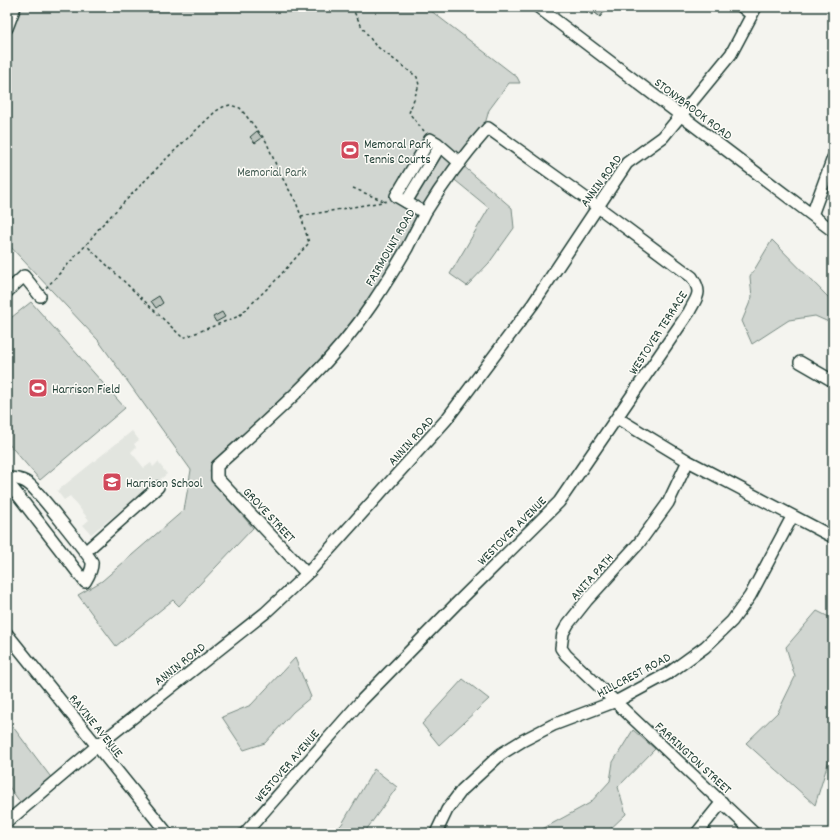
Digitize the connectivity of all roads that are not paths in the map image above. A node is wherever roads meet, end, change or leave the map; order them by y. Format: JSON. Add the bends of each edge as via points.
{"nodes":[{"id":1,"x":15,"y":7,"type":"edge"},
{"id":2,"x":538,"y":7,"type":"edge"},
{"id":3,"x":742,"y":7,"type":"edge"},
{"id":4,"x":754,"y":11,"type":"edge"},
{"id":5,"x":7,"y":28,"type":"edge"},
{"id":6,"x":681,"y":115,"type":"junction"},
{"id":7,"x":440,"y":146,"type":"junction"},
{"id":8,"x":833,"y":158,"type":"edge"},
{"id":9,"x":460,"y":163,"type":"junction"},
{"id":10,"x":406,"y":202,"type":"junction"},
{"id":11,"x":598,"y":207,"type":"junction"},
{"id":12,"x":425,"y":213,"type":"junction"},
{"id":13,"x":812,"y":214,"type":"junction"},
{"id":14,"x":833,"y":231,"type":"edge"},
{"id":15,"x":7,"y":292,"type":"edge"},
{"id":16,"x":40,"y":296,"type":"road end"},
{"id":17,"x":800,"y":362,"type":"dead end"},
{"id":18,"x":833,"y":381,"type":"edge"},
{"id":19,"x":617,"y":418,"type":"junction"},
{"id":20,"x":688,"y":461,"type":"junction"},
{"id":21,"x":216,"y":472,"type":"joint"},
{"id":22,"x":7,"y":479,"type":"edge"},
{"id":23,"x":7,"y":484,"type":"edge"},
{"id":24,"x":158,"y":487,"type":"dead end"},
{"id":25,"x":792,"y":517,"type":"junction"},
{"id":26,"x":833,"y":537,"type":"edge"},
{"id":27,"x":85,"y":552,"type":"junction"},
{"id":28,"x":307,"y":574,"type":"junction"},
{"id":29,"x":7,"y":634,"type":"edge"},
{"id":30,"x":615,"y":702,"type":"junction"},
{"id":31,"x":97,"y":746,"type":"junction"},
{"id":32,"x":722,"y":802,"type":"junction"},
{"id":33,"x":7,"y":822,"type":"edge"},
{"id":34,"x":167,"y":833,"type":"edge"},
{"id":35,"x":245,"y":833,"type":"edge"},
{"id":36,"x":436,"y":833,"type":"edge"},
{"id":37,"x":697,"y":833,"type":"edge"},
{"id":38,"x":754,"y":833,"type":"edge"}],
"edges":[{"from":1,"to":5,"type":"street"},
{"from":2,"to":6,"type":"street","name":"STONYBROOK ROAD"},
{"from":3,"to":4,"type":"street"},
{"from":4,"to":6,"type":"street","name":"ANNIN ROAD","via":[[731,54]]},
{"from":6,"to":11,"type":"street","name":"ANNIN ROAD","via":[[663,137],[627,163]]},
{"from":6,"to":13,"type":"street","name":"STONYBROOK ROAD"},
{"from":7,"to":9,"type":"street"},
{"from":7,"to":10,"type":"street"},
{"from":7,"to":10,"type":"street","via":[[430,139],[391,199]]},
{"from":8,"to":13,"type":"street"},
{"from":9,"to":11,"type":"street","name":"FAIRMOUNT ROAD","via":[[488,128]]},
{"from":9,"to":12,"type":"street","name":"FAIRMOUNT ROAD"},
{"from":10,"to":12,"type":"street"},
{"from":11,"to":19,"type":"street","name":"WESTOVER TERRACE","via":[[692,277],[697,285],[698,295]]},
{"from":11,"to":28,"type":"street","name":"ANNIN ROAD","via":[[533,304],[446,420]]},
{"from":12,"to":21,"type":"street","name":"FAIRMOUNT ROAD","via":[[406,250],[346,340],[294,395],[217,466]]},
{"from":13,"to":14,"type":"street","name":"STONYBROOK ROAD"},
{"from":15,"to":16,"type":"street","via":[[24,276]]},
{"from":17,"to":18,"type":"street"},
{"from":19,"to":20,"type":"street"},
{"from":19,"to":35,"type":"street","name":"WESTOVER AVENUE","via":[[559,502],[362,700]]},
{"from":20,"to":25,"type":"street"},
{"from":20,"to":30,"type":"street","name":"ANITA PATH","via":[[668,503],[640,543],[587,600],[563,634],[561,648],[566,655]]},
{"from":21,"to":28,"type":"street","name":"GROVE STREET","via":[[217,478]]},
{"from":22,"to":27,"type":"street","via":[[12,477],[30,484]]},
{"from":23,"to":27,"type":"street","via":[[85,582],[92,569],[92,561]]},
{"from":24,"to":27,"type":"street"},
{"from":25,"to":26,"type":"street"},
{"from":25,"to":30,"type":"street","name":"HILLCREST ROAD","via":[[750,596],[732,620],[705,647],[669,673]]},
{"from":28,"to":31,"type":"street","name":"ANNIN ROAD","via":[[265,613]]},
{"from":29,"to":31,"type":"street","name":"RAVINE AVENUE"},
{"from":30,"to":32,"type":"street","name":"FARRINGTON STREET"},
{"from":30,"to":36,"type":"street","name":"HILLCREST ROAD","via":[[553,725],[501,754],[462,790],[447,810]]},
{"from":31,"to":33,"type":"street","name":"ANNIN ROAD"},
{"from":31,"to":34,"type":"street","name":"RAVINE AVENUE"},
{"from":32,"to":37,"type":"street"},
{"from":32,"to":38,"type":"street","name":"FARRINGTON STREET"}]}
